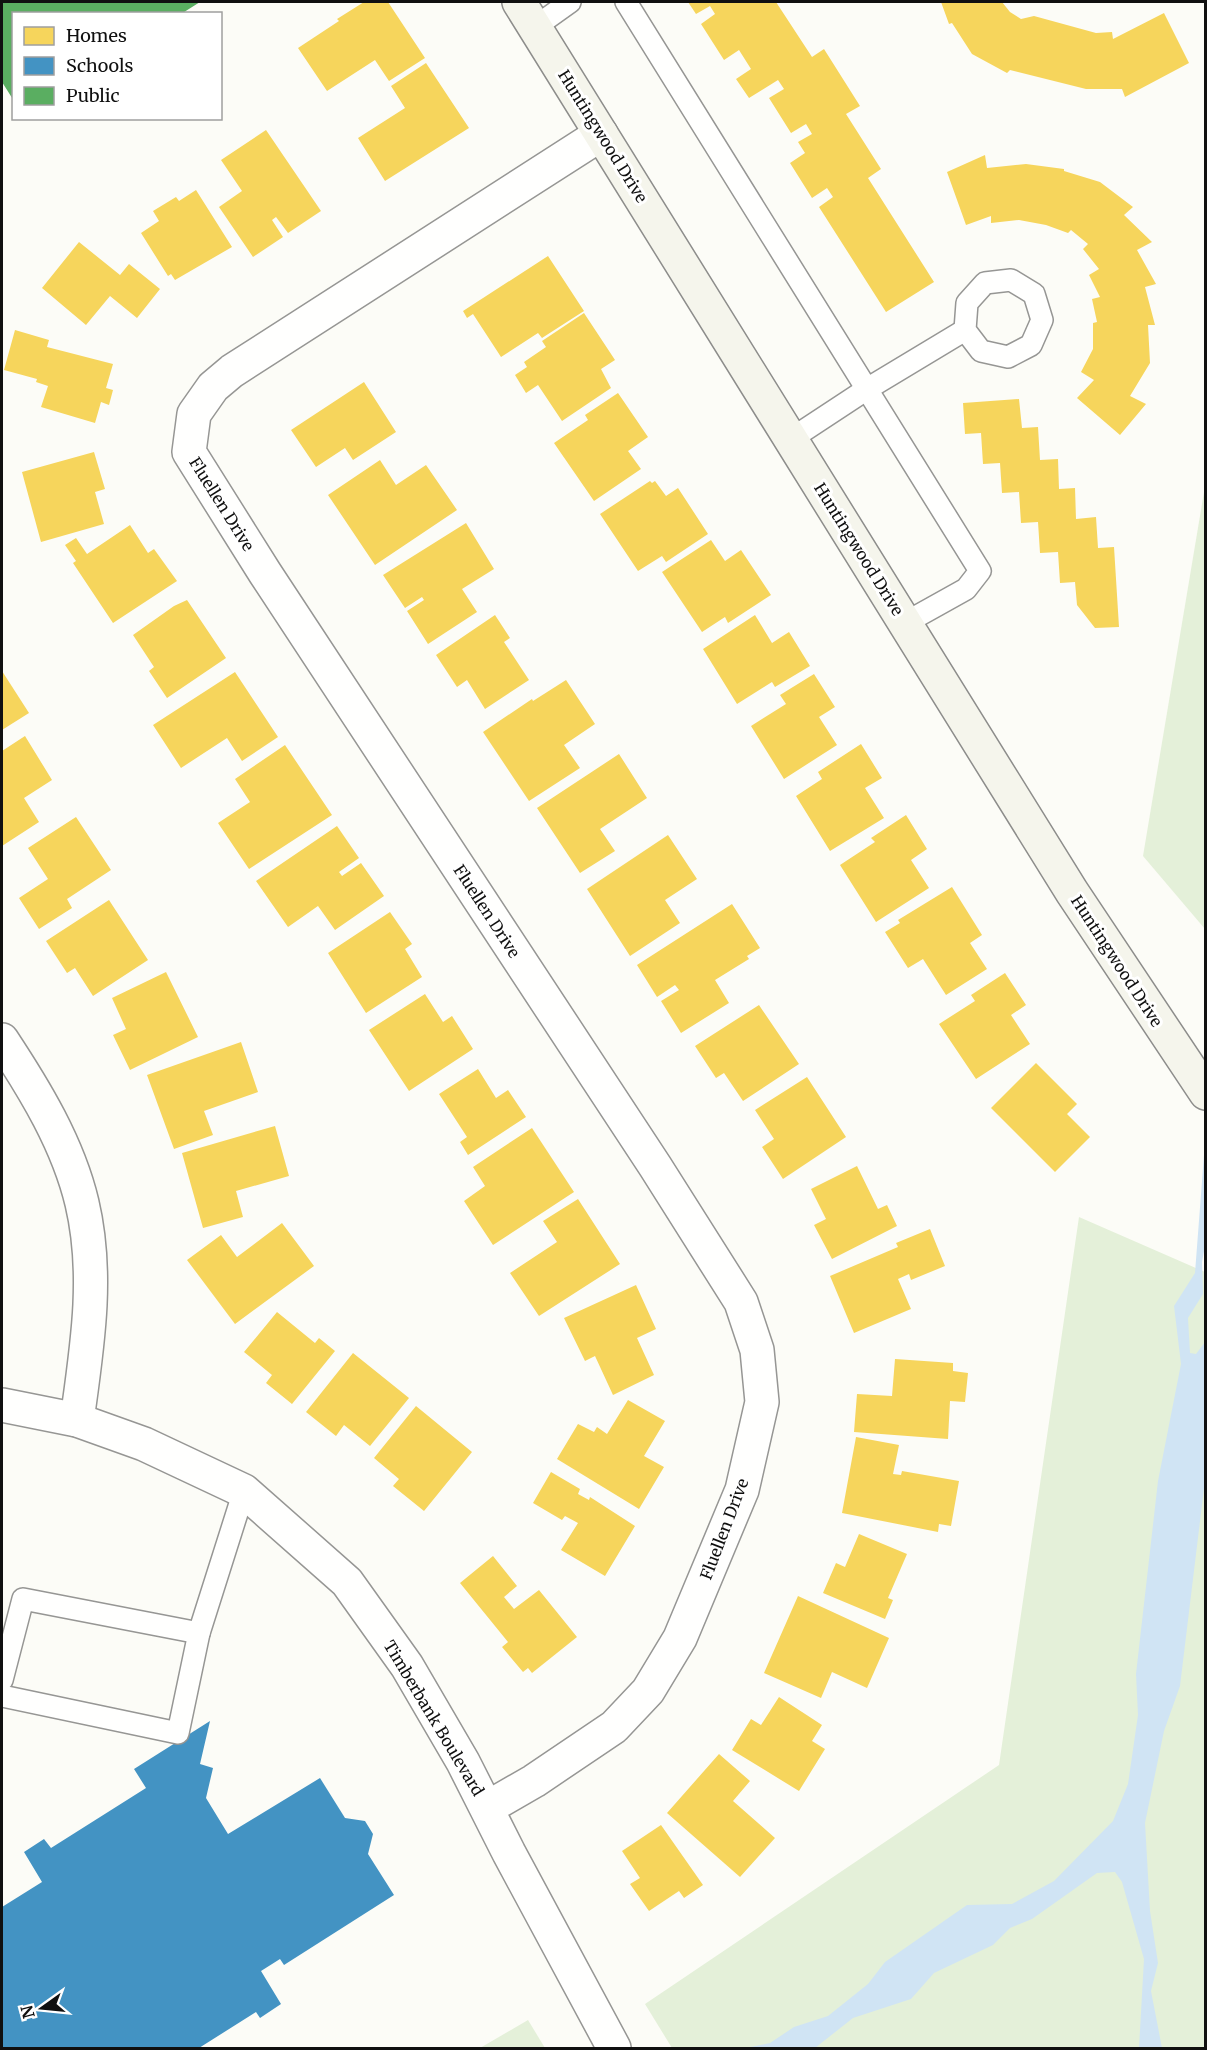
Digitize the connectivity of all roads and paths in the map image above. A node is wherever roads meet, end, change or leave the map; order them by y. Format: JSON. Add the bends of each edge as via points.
{"nodes":[{"id":1,"x":570,"y":2,"type":"edge"},
{"id":2,"x":626,"y":2,"type":"edge"},
{"id":3,"x":527,"y":14,"type":"edge"},
{"id":4,"x":601,"y":134,"type":"junction"},
{"id":5,"x":965,"y":330,"type":"dead end"},
{"id":6,"x":867,"y":389,"type":"junction"},
{"id":7,"x":791,"y":439,"type":"junction"},
{"id":8,"x":905,"y":623,"type":"junction"},
{"id":9,"x":2,"y":1040,"type":"edge"},
{"id":10,"x":1206,"y":1093,"type":"edge"},
{"id":11,"x":2,"y":1405,"type":"edge"},
{"id":12,"x":77,"y":1420,"type":"junction"},
{"id":13,"x":244,"y":1491,"type":"junction"},
{"id":14,"x":199,"y":1633,"type":"junction"},
{"id":15,"x":2,"y":1680,"type":"edge"},
{"id":16,"x":2,"y":1696,"type":"edge"},
{"id":17,"x":487,"y":1808,"type":"junction"},
{"id":18,"x":615,"y":2049,"type":"edge"}],
"edges":[{"from":1,"to":3,"type":"lane"},
{"from":2,"to":6,"type":"lane"},
{"from":3,"to":4,"type":"street","name":"Huntingwood Drive"},
{"from":4,"to":7,"type":"street","name":"Huntingwood Drive"},
{"from":4,"to":17,"type":"street","name":"Fluellen Drive","via":[[232,371],[213,387],[194,414],[189,452],[655,1166],[741,1302],[757,1350],[762,1402],[742,1490],[675,1647],[648,1691],[614,1727]]},
{"from":5,"to":6,"type":"lane"},
{"from":6,"to":7,"type":"lane"},
{"from":6,"to":8,"type":"lane","via":[[980,571],[966,589]]},
{"from":7,"to":8,"type":"street","name":"Huntingwood Drive"},
{"from":8,"to":10,"type":"street","name":"Huntingwood Drive","via":[[1072,892]]},
{"from":9,"to":12,"type":"street","via":[[30,1082],[68,1158],[82,1203],[91,1281]]},
{"from":11,"to":12,"type":"street","name":"Timberbank Boulevard"},
{"from":12,"to":13,"type":"street","name":"Timberbank Boulevard","via":[[144,1444]]},
{"from":13,"to":14,"type":"lane"},
{"from":13,"to":17,"type":"street","name":"Timberbank Boulevard","via":[[347,1582],[407,1665]]},
{"from":14,"to":15,"type":"lane","via":[[23,1599]]},
{"from":14,"to":16,"type":"lane","via":[[177,1733]]},
{"from":17,"to":18,"type":"street","name":"Timberbank Boulevard"}]}
